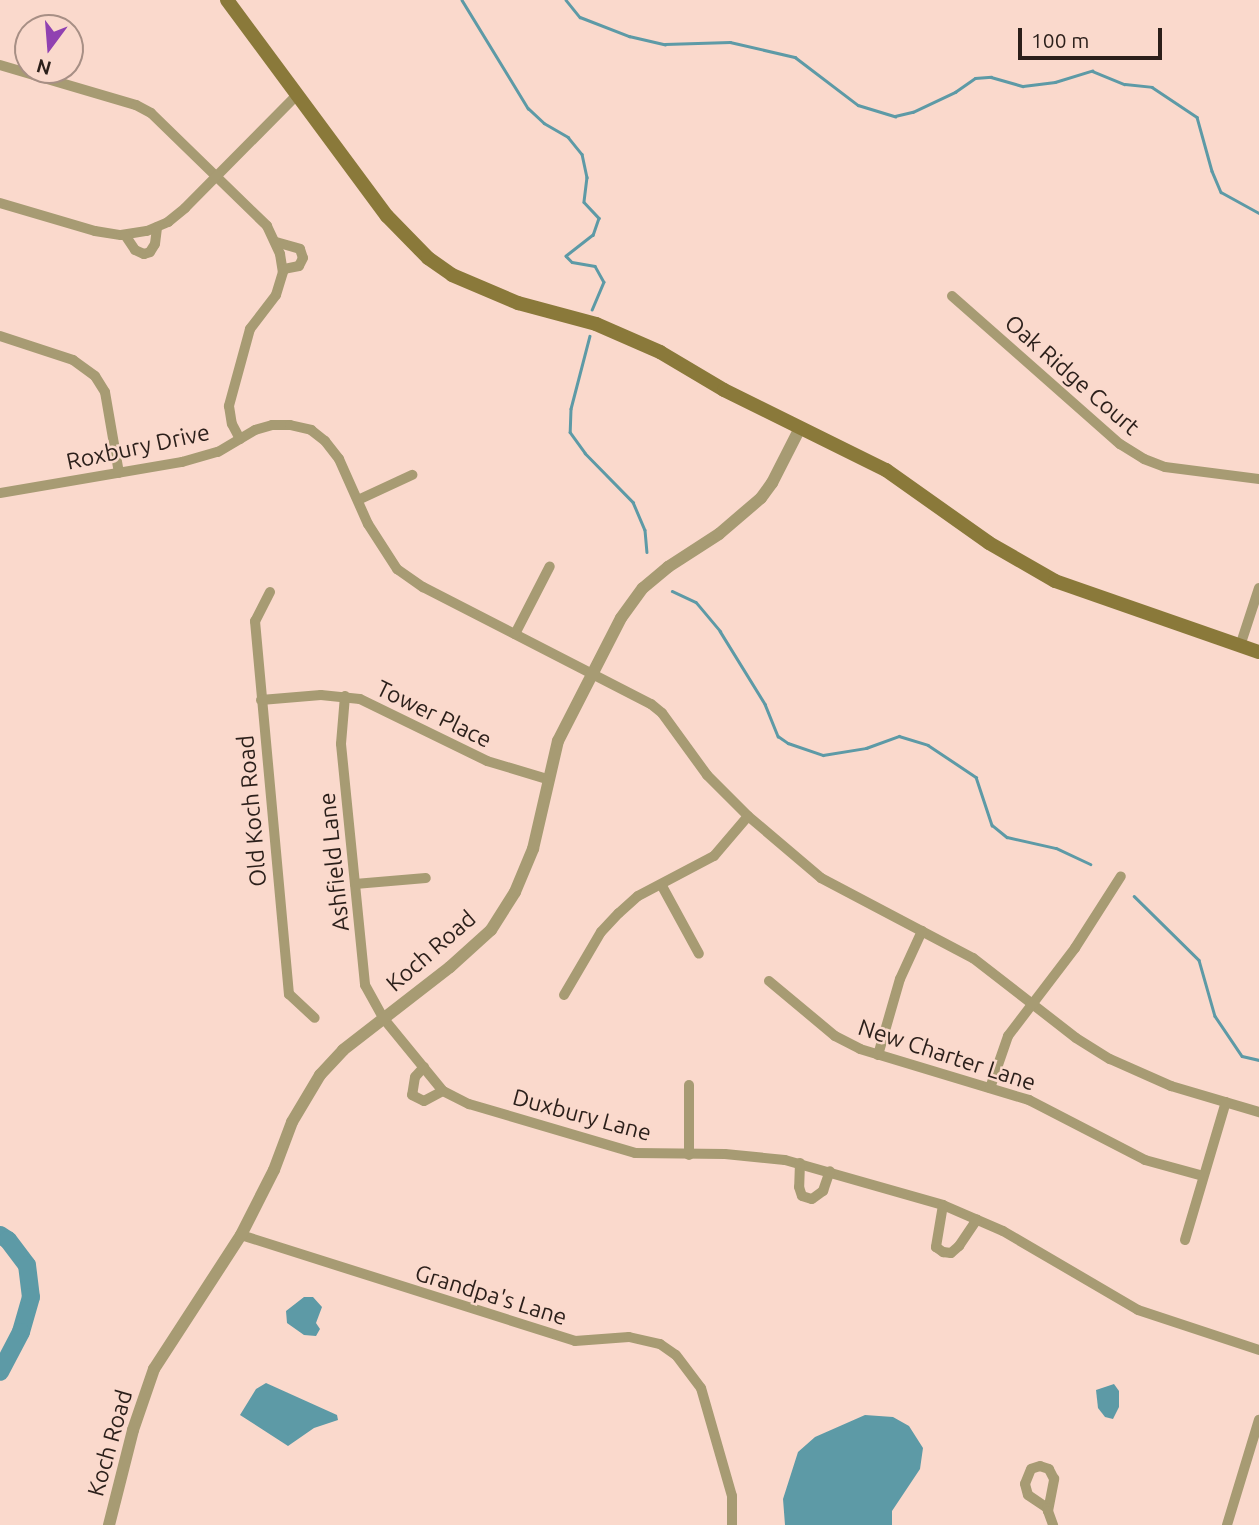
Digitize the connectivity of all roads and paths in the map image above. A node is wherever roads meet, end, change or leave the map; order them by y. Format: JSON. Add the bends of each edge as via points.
{"nodes":[{"id":1,"x":227,"y":0,"type":"edge"},
{"id":2,"x":0,"y":65,"type":"edge"},
{"id":3,"x":296,"y":96,"type":"junction"},
{"id":4,"x":215,"y":175,"type":"junction"},
{"id":5,"x":0,"y":203,"type":"edge"},
{"id":6,"x":157,"y":227,"type":"junction"},
{"id":7,"x":125,"y":234,"type":"junction"},
{"id":8,"x":276,"y":242,"type":"junction"},
{"id":9,"x":283,"y":269,"type":"junction"},
{"id":10,"x":951,"y":296,"type":"dead end"},
{"id":11,"x":0,"y":336,"type":"edge"},
{"id":12,"x":800,"y":428,"type":"junction"},
{"id":13,"x":240,"y":439,"type":"junction"},
{"id":14,"x":119,"y":473,"type":"junction"},
{"id":15,"x":412,"y":475,"type":"dead end"},
{"id":16,"x":1259,"y":479,"type":"edge"},
{"id":17,"x":0,"y":493,"type":"edge"},
{"id":18,"x":358,"y":500,"type":"junction"},
{"id":19,"x":550,"y":566,"type":"dead end"},
{"id":20,"x":1259,"y":587,"type":"edge"},
{"id":21,"x":270,"y":592,"type":"dead end"},
{"id":22,"x":515,"y":634,"type":"junction"},
{"id":23,"x":1240,"y":646,"type":"junction"},
{"id":24,"x":1259,"y":652,"type":"edge"},
{"id":25,"x":592,"y":674,"type":"junction"},
{"id":26,"x":345,"y":696,"type":"junction"},
{"id":27,"x":261,"y":700,"type":"junction"},
{"id":28,"x":547,"y":779,"type":"junction"},
{"id":29,"x":748,"y":816,"type":"junction"},
{"id":30,"x":1121,"y":876,"type":"dead end"},
{"id":31,"x":426,"y":878,"type":"dead end"},
{"id":32,"x":355,"y":884,"type":"junction"},
{"id":33,"x":662,"y":886,"type":"junction"},
{"id":34,"x":922,"y":931,"type":"junction"},
{"id":35,"x":699,"y":954,"type":"dead end"},
{"id":36,"x":769,"y":981,"type":"dead end"},
{"id":37,"x":564,"y":995,"type":"dead end"},
{"id":38,"x":1031,"y":1003,"type":"junction"},
{"id":39,"x":315,"y":1018,"type":"dead end"},
{"id":40,"x":384,"y":1018,"type":"junction"},
{"id":41,"x":878,"y":1055,"type":"junction"},
{"id":42,"x":424,"y":1067,"type":"junction"},
{"id":43,"x":689,"y":1084,"type":"dead end"},
{"id":44,"x":990,"y":1088,"type":"junction"},
{"id":45,"x":443,"y":1091,"type":"junction"},
{"id":46,"x":1226,"y":1102,"type":"junction"},
{"id":47,"x":1259,"y":1112,"type":"edge"},
{"id":48,"x":689,"y":1154,"type":"junction"},
{"id":49,"x":800,"y":1163,"type":"junction"},
{"id":50,"x":830,"y":1171,"type":"junction"},
{"id":51,"x":1203,"y":1176,"type":"junction"},
{"id":52,"x":943,"y":1205,"type":"junction"},
{"id":53,"x":976,"y":1219,"type":"junction"},
{"id":54,"x":240,"y":1235,"type":"junction"},
{"id":55,"x":1185,"y":1240,"type":"dead end"},
{"id":56,"x":1259,"y":1350,"type":"edge"},
{"id":57,"x":1259,"y":1420,"type":"edge"},
{"id":58,"x":1048,"y":1511,"type":"dead end"},
{"id":59,"x":109,"y":1525,"type":"edge"},
{"id":60,"x":732,"y":1525,"type":"edge"},
{"id":61,"x":1053,"y":1525,"type":"edge"},
{"id":62,"x":1227,"y":1525,"type":"edge"}],
"edges":[{"from":1,"to":3,"type":"main road"},
{"from":2,"to":4,"type":"street","via":[[136,105],[151,113]]},
{"from":3,"to":4,"type":"street"},
{"from":3,"to":12,"type":"main road","via":[[387,216],[428,258],[452,275],[508,299],[630,337]]},
{"from":4,"to":6,"type":"street","via":[[185,208]]},
{"from":4,"to":8,"type":"street","via":[[267,226]]},
{"from":5,"to":7,"type":"street","via":[[95,231]]},
{"from":6,"to":7,"type":"street"},
{"from":6,"to":7,"type":"street","via":[[155,244],[144,254],[135,250]]},
{"from":8,"to":9,"type":"street"},
{"from":8,"to":9,"type":"street","via":[[300,249],[303,258],[299,266]]},
{"from":9,"to":13,"type":"street","via":[[276,295],[250,328],[229,405]]},
{"from":10,"to":16,"type":"street","name":"Oak Ridge Court","via":[[1132,452],[1165,467]]},
{"from":11,"to":14,"type":"street","via":[[73,360],[95,376],[104,392]]},
{"from":12,"to":23,"type":"main road","via":[[886,470],[989,543],[1055,581]]},
{"from":12,"to":25,"type":"street","name":"Koch Road","via":[[772,483],[748,511],[643,588],[621,618]]},
{"from":13,"to":14,"type":"street","name":"Roxbury Drive","via":[[197,458]]},
{"from":13,"to":18,"type":"street","name":"Roxbury Drive","via":[[272,425],[311,430],[340,459]]},
{"from":14,"to":17,"type":"street","name":"Roxbury Drive"},
{"from":15,"to":18,"type":"street"},
{"from":18,"to":22,"type":"street","name":"Roxbury Drive","via":[[397,569]]},
{"from":19,"to":22,"type":"street"},
{"from":20,"to":23,"type":"street"},
{"from":21,"to":27,"type":"street","name":"Old Koch Road","via":[[255,621]]},
{"from":22,"to":25,"type":"street","name":"Roxbury Drive"},
{"from":23,"to":24,"type":"main road"},
{"from":25,"to":28,"type":"street","name":"Koch Road","via":[[558,741]]},
{"from":25,"to":29,"type":"street","name":"Roxbury Drive","via":[[662,713],[693,758]]},
{"from":26,"to":27,"type":"street","name":"Tower Place"},
{"from":26,"to":28,"type":"street","name":"Tower Place","via":[[384,708],[487,761]]},
{"from":26,"to":32,"type":"street","name":"Ashfield Lane","via":[[341,744]]},
{"from":27,"to":39,"type":"street","name":"Old Koch Road","via":[[289,994]]},
{"from":28,"to":40,"type":"street","name":"Koch Road","via":[[533,849],[515,892],[491,930]]},
{"from":29,"to":33,"type":"street","via":[[715,856]]},
{"from":29,"to":34,"type":"street","name":"Roxbury Drive","via":[[839,890]]},
{"from":30,"to":38,"type":"street"},
{"from":31,"to":32,"type":"street"},
{"from":32,"to":40,"type":"street","name":"Ashfield Lane","via":[[365,985]]},
{"from":33,"to":35,"type":"street"},
{"from":33,"to":37,"type":"street","via":[[638,896],[601,932]]},
{"from":34,"to":38,"type":"street","name":"Roxbury Drive","via":[[973,958]]},
{"from":34,"to":41,"type":"street","via":[[900,979]]},
{"from":36,"to":41,"type":"street","name":"New Charter Lane","via":[[835,1036]]},
{"from":38,"to":44,"type":"street","via":[[1008,1036]]},
{"from":38,"to":46,"type":"street","name":"Roxbury Drive","via":[[1110,1059],[1171,1086]]},
{"from":40,"to":42,"type":"street","name":"Duxbury Lane"},
{"from":40,"to":54,"type":"street","name":"Koch Road","via":[[320,1075],[292,1122],[274,1170]]},
{"from":41,"to":44,"type":"street","name":"New Charter Lane"},
{"from":42,"to":45,"type":"street","name":"Duxbury Lane"},
{"from":42,"to":45,"type":"street","via":[[415,1077],[412,1095],[424,1101]]},
{"from":43,"to":48,"type":"street"},
{"from":44,"to":51,"type":"street","name":"New Charter Lane","via":[[1029,1100],[1145,1160]]},
{"from":45,"to":48,"type":"street","name":"Duxbury Lane","via":[[469,1104],[635,1153]]},
{"from":46,"to":47,"type":"street","name":"Roxbury Drive"},
{"from":46,"to":51,"type":"street"},
{"from":48,"to":49,"type":"street","name":"Duxbury Lane"},
{"from":49,"to":50,"type":"street","name":"Duxbury Lane"},
{"from":49,"to":50,"type":"street","via":[[802,1196],[812,1199],[823,1191]]},
{"from":50,"to":52,"type":"street","name":"Duxbury Lane"},
{"from":51,"to":55,"type":"street"},
{"from":52,"to":53,"type":"street","name":"Duxbury Lane"},
{"from":52,"to":53,"type":"street","via":[[936,1247],[943,1252],[951,1253],[959,1246]]},
{"from":53,"to":56,"type":"street","name":"Duxbury Lane","via":[[1138,1310]]},
{"from":54,"to":59,"type":"street","name":"Koch Road","via":[[154,1369]]},
{"from":54,"to":60,"type":"street","name":"Grandpa's Lane","via":[[575,1341],[629,1337],[660,1344],[676,1355],[701,1388],[732,1496]]},
{"from":57,"to":62,"type":"street"},
{"from":58,"to":61,"type":"street"}]}
